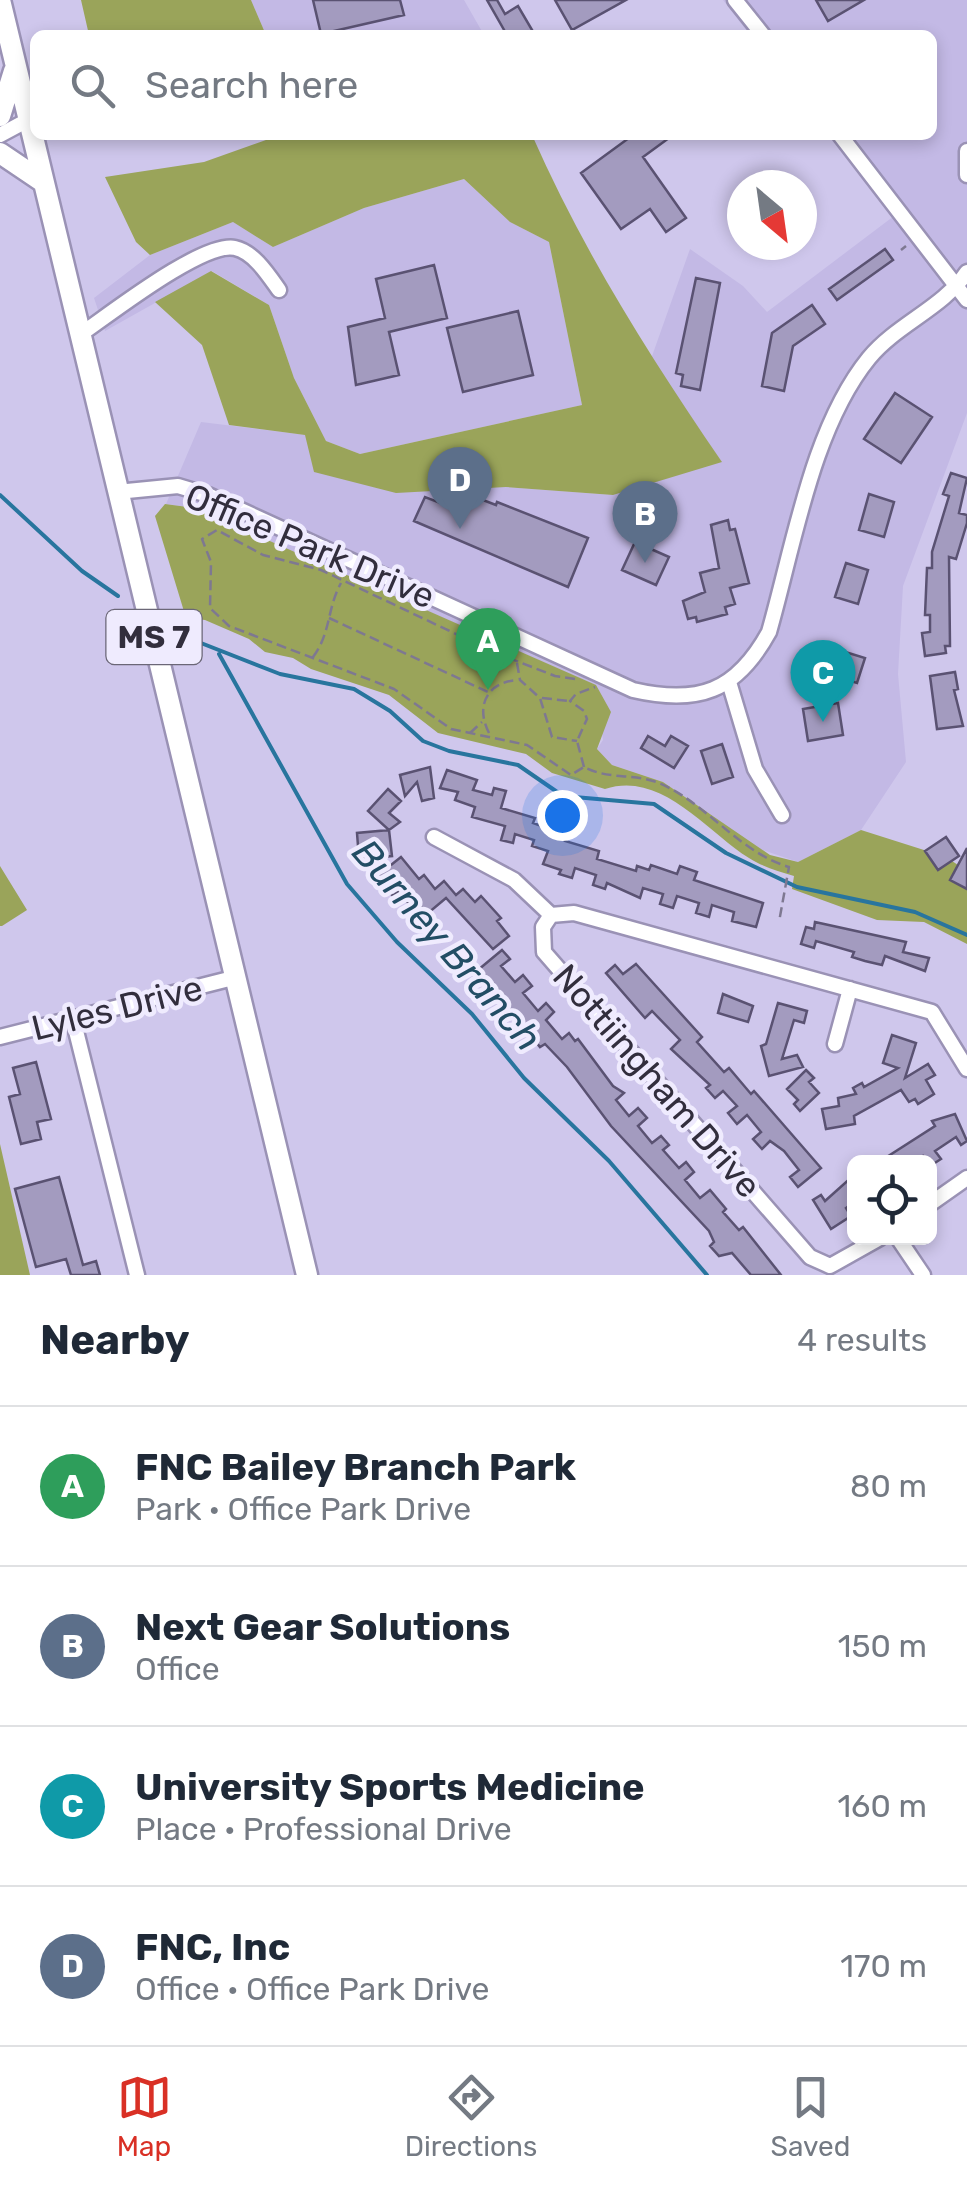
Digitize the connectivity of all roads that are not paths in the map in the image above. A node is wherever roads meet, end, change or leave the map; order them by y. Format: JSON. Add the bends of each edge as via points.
{"nodes":[{"id":1,"x":0,"y":0,"type":"edge"},
{"id":2,"x":736,"y":0,"type":"edge"},
{"id":3,"x":758,"y":30,"type":"edge"},
{"id":4,"x":16,"y":64,"type":"junction"},
{"id":5,"x":0,"y":116,"type":"edge"},
{"id":6,"x":28,"y":120,"type":"junction"},
{"id":7,"x":30,"y":128,"type":"edge"},
{"id":8,"x":0,"y":135,"type":"edge"},
{"id":9,"x":33,"y":140,"type":"edge"},
{"id":10,"x":844,"y":140,"type":"edge"},
{"id":11,"x":967,"y":151,"type":"edge"},
{"id":12,"x":0,"y":152,"type":"edge"},
{"id":13,"x":967,"y":175,"type":"edge"},
{"id":14,"x":43,"y":182,"type":"junction"},
{"id":15,"x":967,"y":272,"type":"edge"},
{"id":16,"x":957,"y":287,"type":"junction"},
{"id":17,"x":279,"y":290,"type":"dead end"},
{"id":18,"x":967,"y":300,"type":"edge"},
{"id":19,"x":80,"y":334,"type":"junction"},
{"id":20,"x":117,"y":492,"type":"junction"},
{"id":21,"x":729,"y":682,"type":"junction"},
{"id":22,"x":782,"y":815,"type":"dead end"},
{"id":23,"x":434,"y":837,"type":"dead end"},
{"id":24,"x":551,"y":915,"type":"junction"},
{"id":25,"x":234,"y":978,"type":"junction"},
{"id":26,"x":850,"y":990,"type":"junction"},
{"id":27,"x":73,"y":1020,"type":"junction"},
{"id":28,"x":0,"y":1037,"type":"edge"},
{"id":29,"x":835,"y":1044,"type":"dead end"},
{"id":30,"x":967,"y":1069,"type":"edge"},
{"id":31,"x":967,"y":1178,"type":"edge"},
{"id":32,"x":937,"y":1199,"type":"edge"},
{"id":33,"x":868,"y":1245,"type":"edge"},
{"id":34,"x":903,"y":1245,"type":"edge"},
{"id":35,"x":137,"y":1275,"type":"edge"},
{"id":36,"x":307,"y":1275,"type":"edge"},
{"id":37,"x":923,"y":1275,"type":"edge"}],
"edges":[{"from":1,"to":4,"type":"highway","number":"MS 7"},
{"from":2,"to":3,"type":"street"},
{"from":4,"to":5,"type":"highway"},
{"from":4,"to":6,"type":"highway","number":"MS 7"},
{"from":6,"to":7,"type":"highway","number":"MS 7"},
{"from":6,"to":8,"type":"street"},
{"from":9,"to":14,"type":"highway","number":"MS 7"},
{"from":10,"to":16,"type":"street"},
{"from":11,"to":13,"type":"street"},
{"from":12,"to":14,"type":"highway"},
{"from":14,"to":19,"type":"highway","number":"MS 7"},
{"from":15,"to":16,"type":"street"},
{"from":16,"to":18,"type":"street"},
{"from":16,"to":21,"type":"street","via":[[879,347],[844,396],[769,632],[754,660]]},
{"from":17,"to":19,"type":"street","via":[[250,256],[235,248],[218,250],[177,268]]},
{"from":19,"to":20,"type":"highway","number":"MS 7"},
{"from":20,"to":21,"type":"street","name":"Office Park Drive","via":[[178,486],[208,495],[632,690],[688,697]]},
{"from":20,"to":25,"type":"highway","number":"MS 7"},
{"from":21,"to":22,"type":"street","via":[[754,769]]},
{"from":23,"to":24,"type":"street","via":[[514,880]]},
{"from":24,"to":26,"type":"street","name":"Nottiingham Drive","via":[[574,913]]},
{"from":24,"to":33,"type":"street","name":"Nottiingham Drive","via":[[543,927],[544,952],[810,1257],[830,1266]]},
{"from":25,"to":27,"type":"street","name":"Lyles Drive"},
{"from":25,"to":36,"type":"highway","number":"MS 7"},
{"from":26,"to":29,"type":"street"},
{"from":26,"to":30,"type":"street","name":"Nottiingham Drive","via":[[932,1012]]},
{"from":27,"to":28,"type":"street","name":"Lyles Drive"},
{"from":27,"to":35,"type":"street"},
{"from":31,"to":32,"type":"street"},
{"from":34,"to":37,"type":"street"}]}
